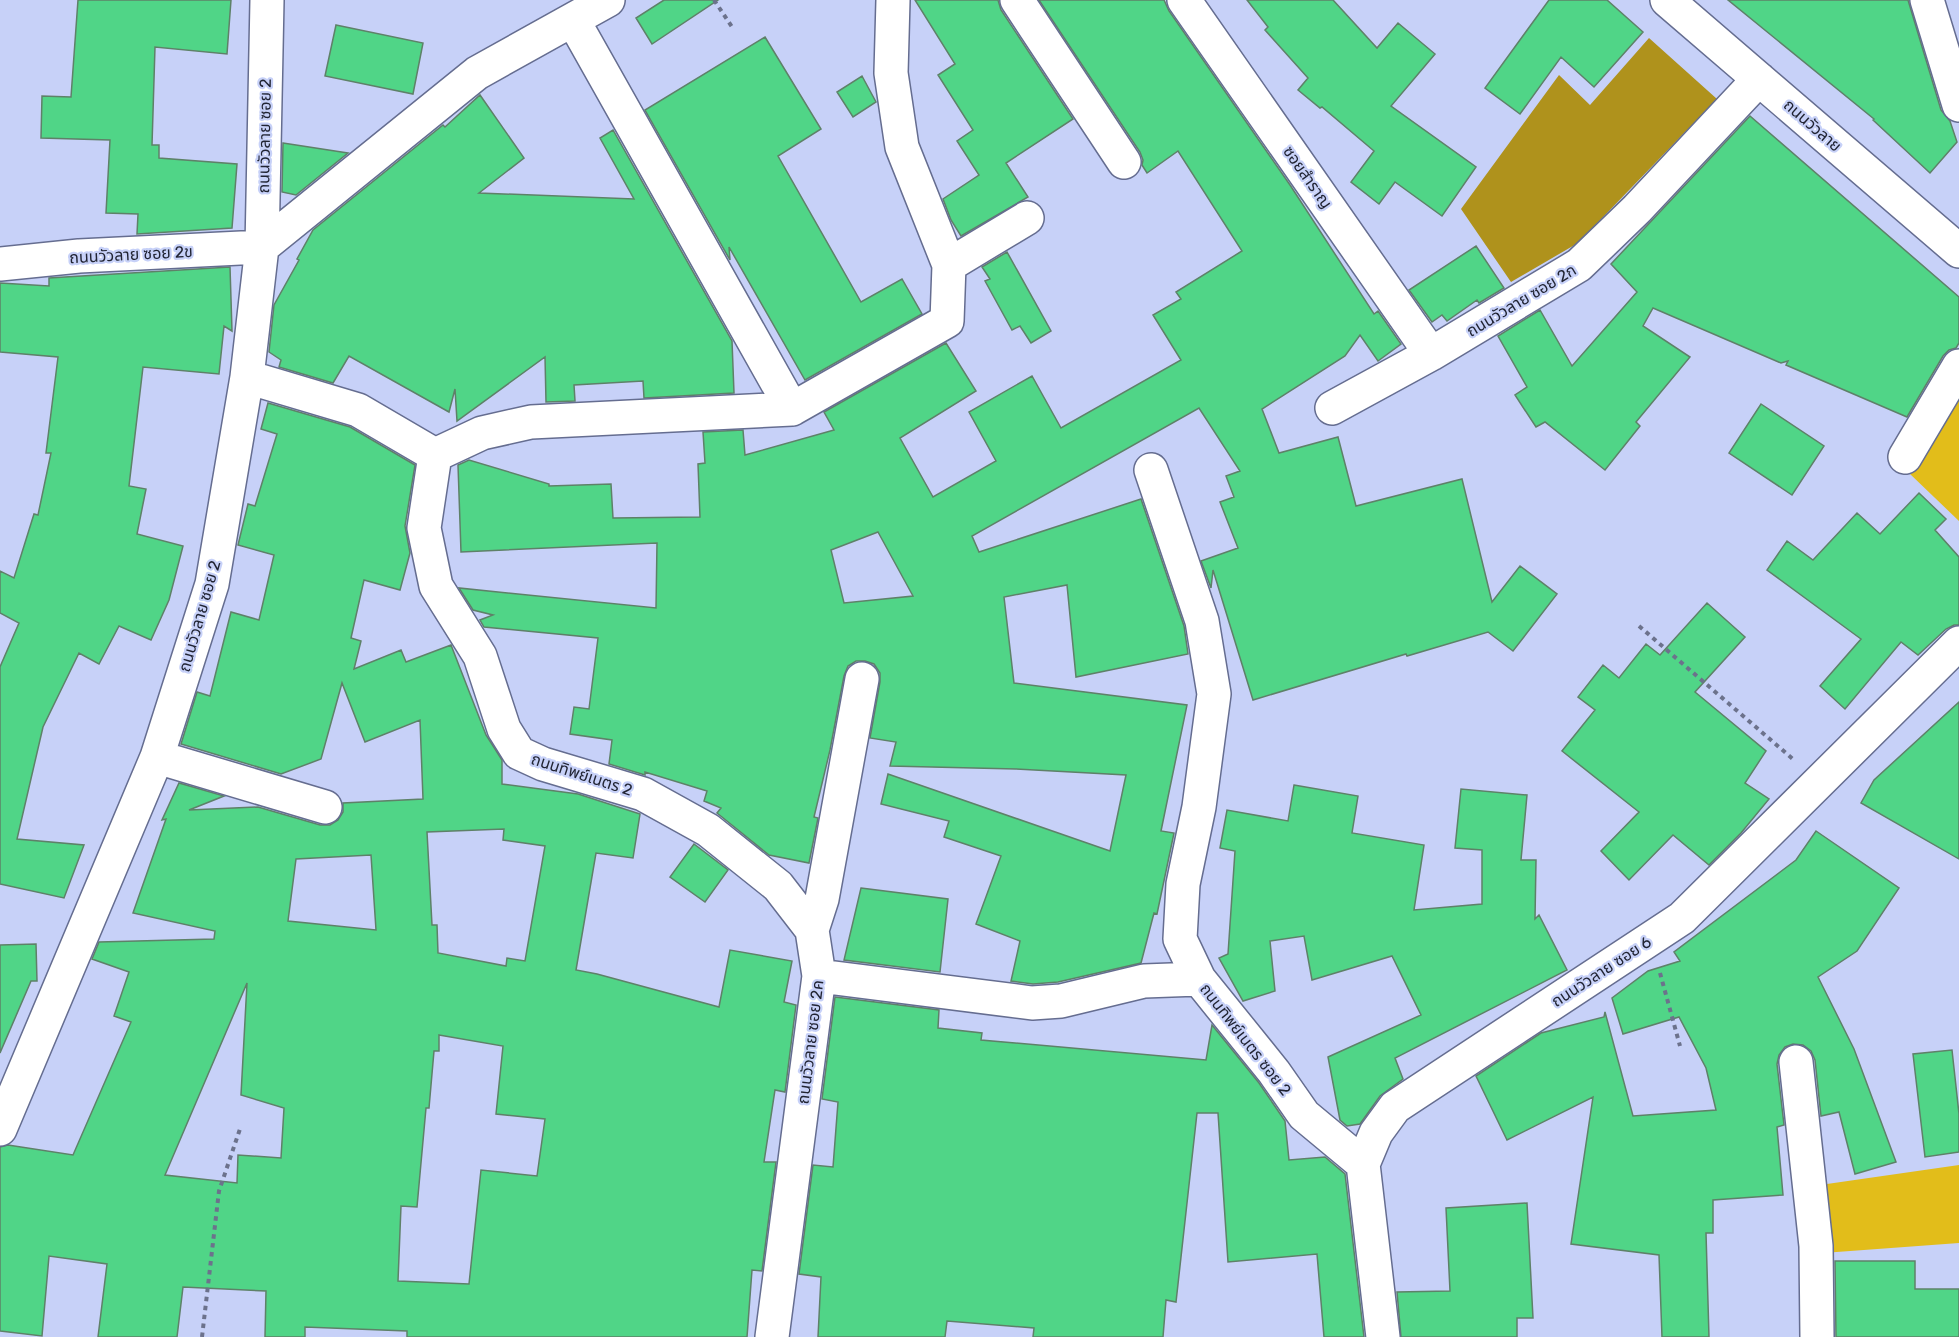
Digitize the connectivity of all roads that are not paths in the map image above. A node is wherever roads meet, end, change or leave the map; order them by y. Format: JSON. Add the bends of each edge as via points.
{"nodes":[{"id":1,"x":267,"y":0,"type":"edge"},
{"id":2,"x":608,"y":0,"type":"edge"},
{"id":3,"x":892,"y":0,"type":"edge"},
{"id":4,"x":1017,"y":0,"type":"edge"},
{"id":5,"x":1185,"y":0,"type":"edge"},
{"id":6,"x":1667,"y":0,"type":"edge"},
{"id":7,"x":1927,"y":0,"type":"edge"},
{"id":8,"x":573,"y":20,"type":"junction"},
{"id":9,"x":1759,"y":79,"type":"junction"},
{"id":10,"x":1959,"y":105,"type":"edge"},
{"id":11,"x":1124,"y":162,"type":"dead end"},
{"id":12,"x":1027,"y":218,"type":"dead end"},
{"id":13,"x":262,"y":246,"type":"junction"},
{"id":14,"x":1959,"y":250,"type":"edge"},
{"id":15,"x":0,"y":264,"type":"edge"},
{"id":16,"x":949,"y":265,"type":"junction"},
{"id":17,"x":1431,"y":354,"type":"junction"},
{"id":18,"x":1959,"y":366,"type":"edge"},
{"id":19,"x":247,"y":377,"type":"junction"},
{"id":20,"x":1332,"y":408,"type":"dead end"},
{"id":21,"x":792,"y":409,"type":"junction"},
{"id":22,"x":435,"y":455,"type":"junction"},
{"id":23,"x":1905,"y":457,"type":"dead end"},
{"id":24,"x":1151,"y":470,"type":"dead end"},
{"id":25,"x":1959,"y":643,"type":"edge"},
{"id":26,"x":862,"y":679,"type":"dead end"},
{"id":27,"x":157,"y":757,"type":"junction"},
{"id":28,"x":325,"y":807,"type":"dead end"},
{"id":29,"x":812,"y":930,"type":"junction"},
{"id":30,"x":819,"y":976,"type":"junction"},
{"id":31,"x":1199,"y":979,"type":"junction"},
{"id":32,"x":1796,"y":1062,"type":"dead end"},
{"id":33,"x":0,"y":1129,"type":"edge"},
{"id":34,"x":1363,"y":1164,"type":"junction"},
{"id":35,"x":772,"y":1337,"type":"edge"},
{"id":36,"x":1383,"y":1337,"type":"edge"},
{"id":37,"x":1817,"y":1337,"type":"edge"}],
"edges":[{"from":1,"to":13,"type":"street","name":"ถนนวัวลาย ซอย 2"},
{"from":2,"to":8,"type":"street"},
{"from":3,"to":16,"type":"street","via":[[891,73],[902,147]]},
{"from":4,"to":11,"type":"street"},
{"from":5,"to":17,"type":"street","name":"ซอยสำราญ"},
{"from":6,"to":9,"type":"street","name":"ถนนวัวลาย"},
{"from":7,"to":10,"type":"street"},
{"from":8,"to":13,"type":"street","via":[[477,73]]},
{"from":8,"to":21,"type":"street"},
{"from":9,"to":14,"type":"street","name":"ถนนวัวลาย"},
{"from":9,"to":17,"type":"street","name":"ถนนวัวลาย ซอย 2ก","via":[[1637,210],[1579,265]]},
{"from":12,"to":16,"type":"street"},
{"from":13,"to":15,"type":"street","name":"ถนนวัวลาย ซอย 2ข"},
{"from":13,"to":19,"type":"street","name":"ถนนวัวลาย ซอย 2"},
{"from":16,"to":21,"type":"street","via":[[947,321]]},
{"from":17,"to":20,"type":"street","name":"ถนนวัวลาย ซอย 2ก"},
{"from":18,"to":23,"type":"street"},
{"from":19,"to":22,"type":"street","via":[[358,410]]},
{"from":19,"to":27,"type":"street","name":"ถนนวัวลาย ซอย 2","via":[[212,584]]},
{"from":21,"to":22,"type":"street","via":[[531,422],[482,433]]},
{"from":22,"to":29,"type":"street","name":"ถนนทิพย์เนตร 2","via":[[424,528],[436,586],[480,656],[504,729],[519,753],[643,794],[708,830],[778,886]]},
{"from":24,"to":31,"type":"street","via":[[1202,621],[1214,694],[1199,807],[1183,884],[1180,939]]},
{"from":25,"to":34,"type":"street","name":"ถนนวัวลาย ซอย 6","via":[[1682,918],[1395,1107],[1376,1132]]},
{"from":26,"to":29,"type":"street","name":"ถนนวัวลาย ซอย 2ค","via":[[822,899]]},
{"from":27,"to":28,"type":"street"},
{"from":27,"to":33,"type":"street","name":"ถนนวัวลาย ซอย 2"},
{"from":29,"to":30,"type":"street","name":"ถนนวัวลาย ซอย 2ค"},
{"from":30,"to":31,"type":"street","name":"ถนนทิพย์เนตร ซอย 2","via":[[1032,1003],[1061,1001],[1144,981]]},
{"from":30,"to":35,"type":"street","name":"ถนนวัวลาย ซอย 2ค"},
{"from":31,"to":34,"type":"street","name":"ถนนทิพย์เนตร ซอย 2","via":[[1304,1115]]},
{"from":32,"to":37,"type":"street","via":[[1816,1246]]},
{"from":34,"to":36,"type":"street","name":"ถนนวัวลาย ซอย 6"}]}
